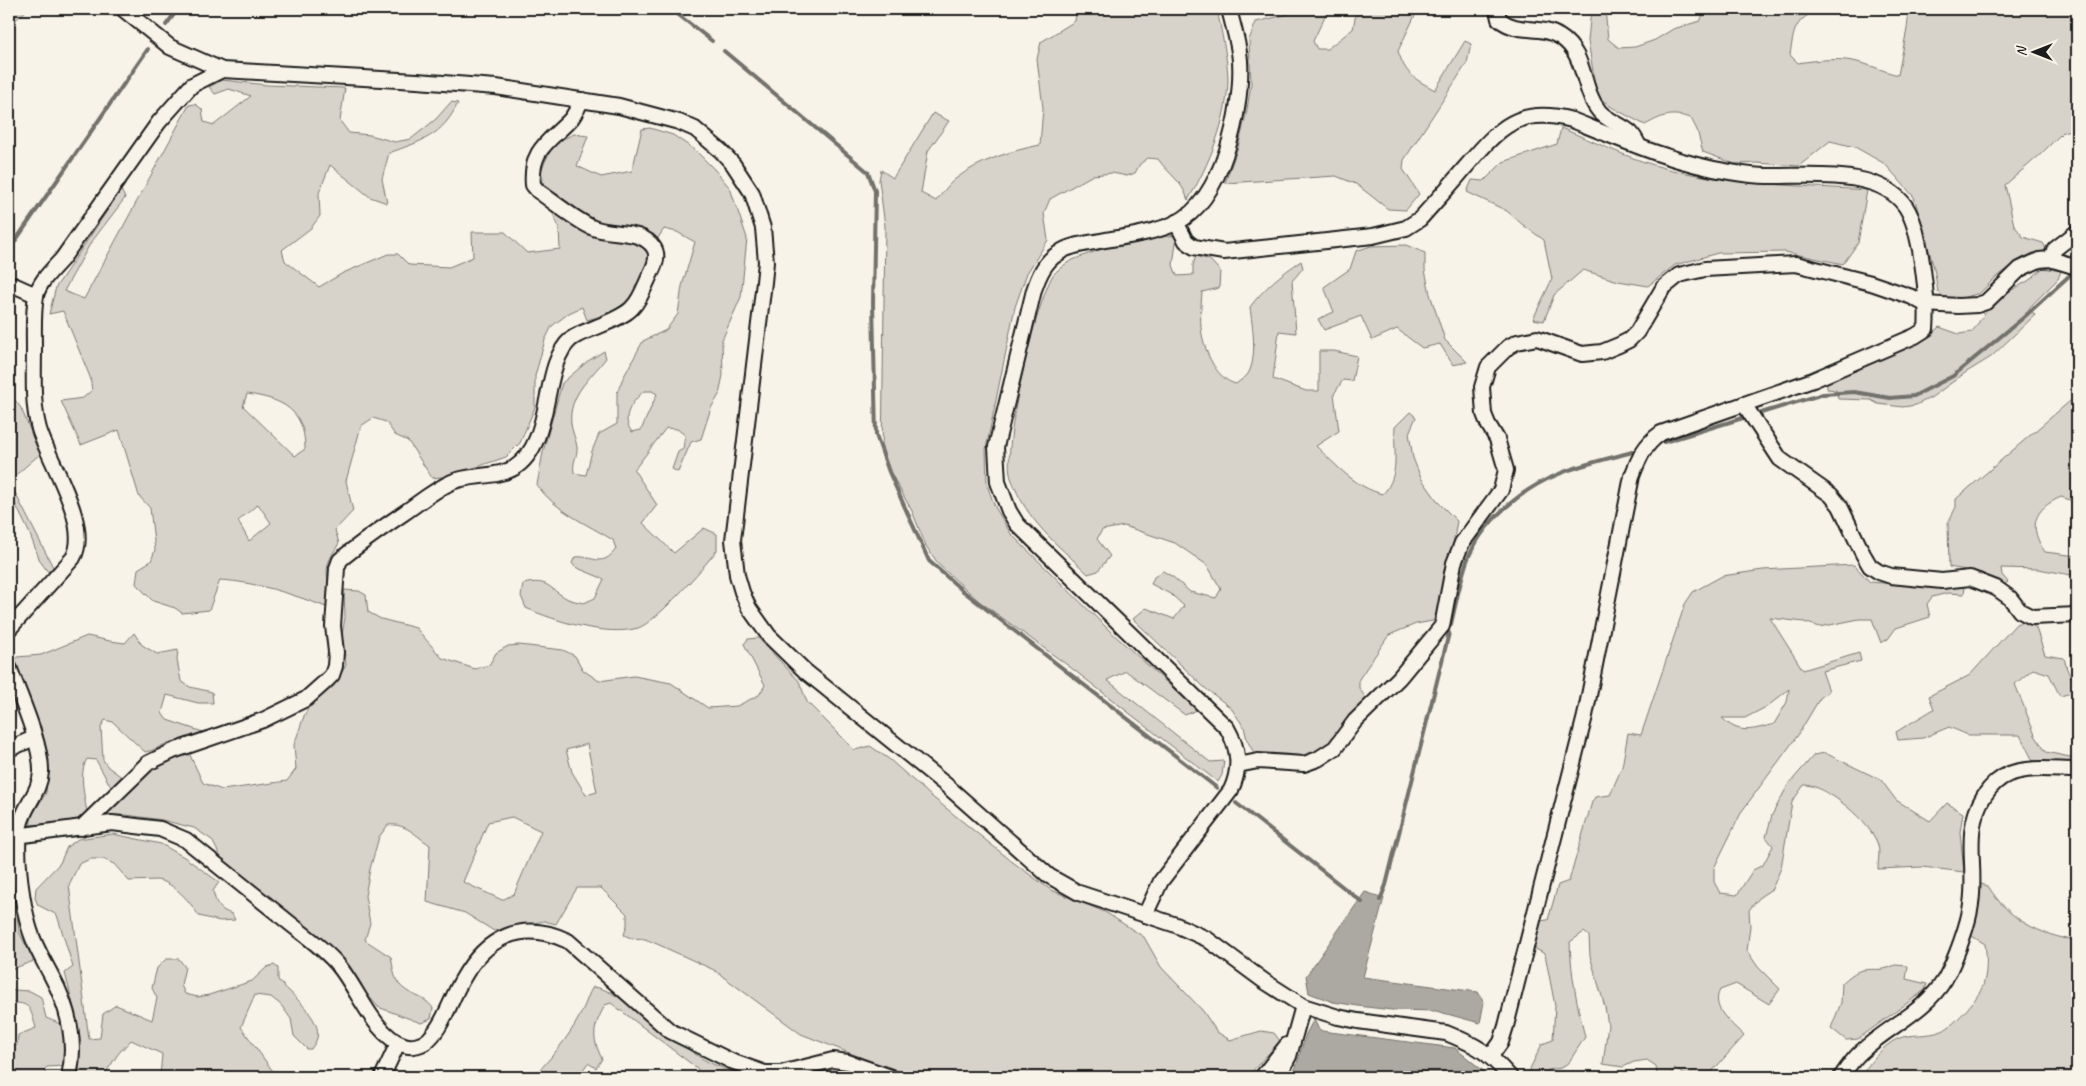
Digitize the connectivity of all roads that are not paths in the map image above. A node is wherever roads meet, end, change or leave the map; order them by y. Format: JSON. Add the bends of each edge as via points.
{"nodes":[{"id":1,"x":123,"y":9,"type":"edge"},
{"id":2,"x":1229,"y":9,"type":"edge"},
{"id":3,"x":1497,"y":9,"type":"edge"},
{"id":4,"x":222,"y":70,"type":"junction"},
{"id":5,"x":582,"y":100,"type":"junction"},
{"id":6,"x":1640,"y":146,"type":"junction"},
{"id":7,"x":1176,"y":222,"type":"junction"},
{"id":8,"x":2077,"y":232,"type":"edge"},
{"id":9,"x":2050,"y":259,"type":"junction"},
{"id":10,"x":2077,"y":266,"type":"edge"},
{"id":11,"x":9,"y":283,"type":"edge"},
{"id":12,"x":36,"y":295,"type":"junction"},
{"id":13,"x":1925,"y":304,"type":"junction"},
{"id":14,"x":1744,"y":404,"type":"junction"},
{"id":15,"x":2077,"y":615,"type":"edge"},
{"id":16,"x":9,"y":629,"type":"edge"},
{"id":17,"x":9,"y":666,"type":"edge"},
{"id":18,"x":34,"y":738,"type":"junction"},
{"id":19,"x":9,"y":749,"type":"edge"},
{"id":20,"x":1238,"y":765,"type":"junction"},
{"id":21,"x":2077,"y":770,"type":"edge"},
{"id":22,"x":80,"y":828,"type":"junction"},
{"id":23,"x":14,"y":836,"type":"edge"},
{"id":24,"x":1145,"y":915,"type":"junction"},
{"id":25,"x":1303,"y":1006,"type":"junction"},
{"id":26,"x":1295,"y":1032,"type":"junction"},
{"id":27,"x":398,"y":1043,"type":"junction"},
{"id":28,"x":1492,"y":1056,"type":"junction"},
{"id":29,"x":69,"y":1077,"type":"edge"},
{"id":30,"x":382,"y":1077,"type":"edge"},
{"id":31,"x":891,"y":1077,"type":"edge"},
{"id":32,"x":1262,"y":1077,"type":"edge"},
{"id":33,"x":1278,"y":1077,"type":"edge"},
{"id":34,"x":1510,"y":1077,"type":"edge"},
{"id":35,"x":1841,"y":1077,"type":"edge"}],
"edges":[{"from":1,"to":4,"type":"street","via":[[170,47]]},
{"from":2,"to":7,"type":"street","via":[[1240,59],[1240,93],[1234,123],[1212,186],[1202,202]]},
{"from":3,"to":6,"type":"street","via":[[1499,19],[1513,28],[1554,33],[1563,39],[1582,67],[1598,110],[1631,133]]},
{"from":4,"to":5,"type":"street","via":[[426,81],[496,87]]},
{"from":4,"to":12,"type":"street","via":[[192,85],[159,122]]},
{"from":5,"to":22,"type":"street","via":[[571,119],[544,143],[534,165],[533,186],[592,228],[646,239],[655,248],[656,264],[639,300],[624,316],[582,332],[562,350],[535,442],[515,467],[454,481],[435,490],[340,560],[336,568],[333,626],[335,666],[324,683],[306,699],[263,720],[148,763]]},
{"from":5,"to":24,"type":"street","via":[[659,115],[695,130],[733,164],[752,193],[759,211],[766,262],[733,540],[742,592],[758,622],[805,671],[946,785],[1049,876],[1079,893]]},
{"from":6,"to":7,"type":"street","via":[[1572,120],[1532,116],[1499,130],[1420,218],[1406,228],[1328,242],[1224,252],[1194,246],[1186,240]]},
{"from":6,"to":13,"type":"street","via":[[1706,168],[1765,176],[1858,179],[1878,185],[1895,196],[1914,224],[1923,270]]},
{"from":7,"to":20,"type":"street","via":[[1059,252],[1040,272],[999,429],[998,482],[1017,524],[1227,728],[1234,740]]},
{"from":8,"to":9,"type":"street","via":[[2055,249]]},
{"from":9,"to":10,"type":"street"},
{"from":9,"to":13,"type":"street","via":[[2039,260],[2020,269],[1986,302],[1977,305]]},
{"from":11,"to":12,"type":"street"},
{"from":12,"to":16,"type":"street","via":[[35,409],[39,429],[78,526],[79,542],[73,558]]},
{"from":13,"to":14,"type":"street","via":[[1926,329],[1915,336],[1813,380]]},
{"from":13,"to":20,"type":"street","via":[[1871,283],[1796,264],[1705,269],[1679,275],[1664,288],[1629,340],[1602,352],[1582,354],[1537,338],[1517,342],[1508,348],[1488,367],[1482,387],[1484,414],[1497,440],[1506,470],[1501,490],[1462,543],[1454,563],[1442,626],[1400,678],[1355,721],[1335,748],[1304,764],[1258,761]]},
{"from":14,"to":15,"type":"street","via":[[1780,459],[1840,506],[1870,566],[1879,572],[1942,581],[1970,578],[1996,588],[2010,598],[2020,612],[2048,617]]},
{"from":14,"to":28,"type":"street","via":[[1660,433],[1647,444],[1632,476],[1585,716],[1506,1026]]},
{"from":17,"to":18,"type":"street"},
{"from":18,"to":19,"type":"street"},
{"from":18,"to":23,"type":"street","via":[[40,754],[38,787]]},
{"from":20,"to":24,"type":"street","via":[[1231,790],[1161,881]]},
{"from":21,"to":35,"type":"street","via":[[2029,769],[2003,777],[1987,792],[1972,823],[1970,842],[1974,883],[1971,906],[1945,978],[1931,998],[1912,1016],[1862,1051]]},
{"from":22,"to":23,"type":"street"},
{"from":22,"to":27,"type":"street","via":[[112,823],[137,825],[160,829],[186,840],[337,963],[373,1018],[390,1039]]},
{"from":23,"to":29,"type":"street","via":[[27,922],[68,1010],[73,1057]]},
{"from":24,"to":25,"type":"street","via":[[1207,939]]},
{"from":25,"to":26,"type":"street"},
{"from":25,"to":28,"type":"street","via":[[1358,1021],[1446,1033]]},
{"from":26,"to":32,"type":"street"},
{"from":26,"to":33,"type":"street","via":[[1289,1056]]},
{"from":27,"to":30,"type":"street"},
{"from":27,"to":31,"type":"street","via":[[412,1046],[428,1040],[462,980],[486,947],[518,932],[531,931],[568,940],[670,1031],[731,1061],[766,1073],[781,1073],[832,1060],[848,1062]]},
{"from":28,"to":34,"type":"street"}]}
